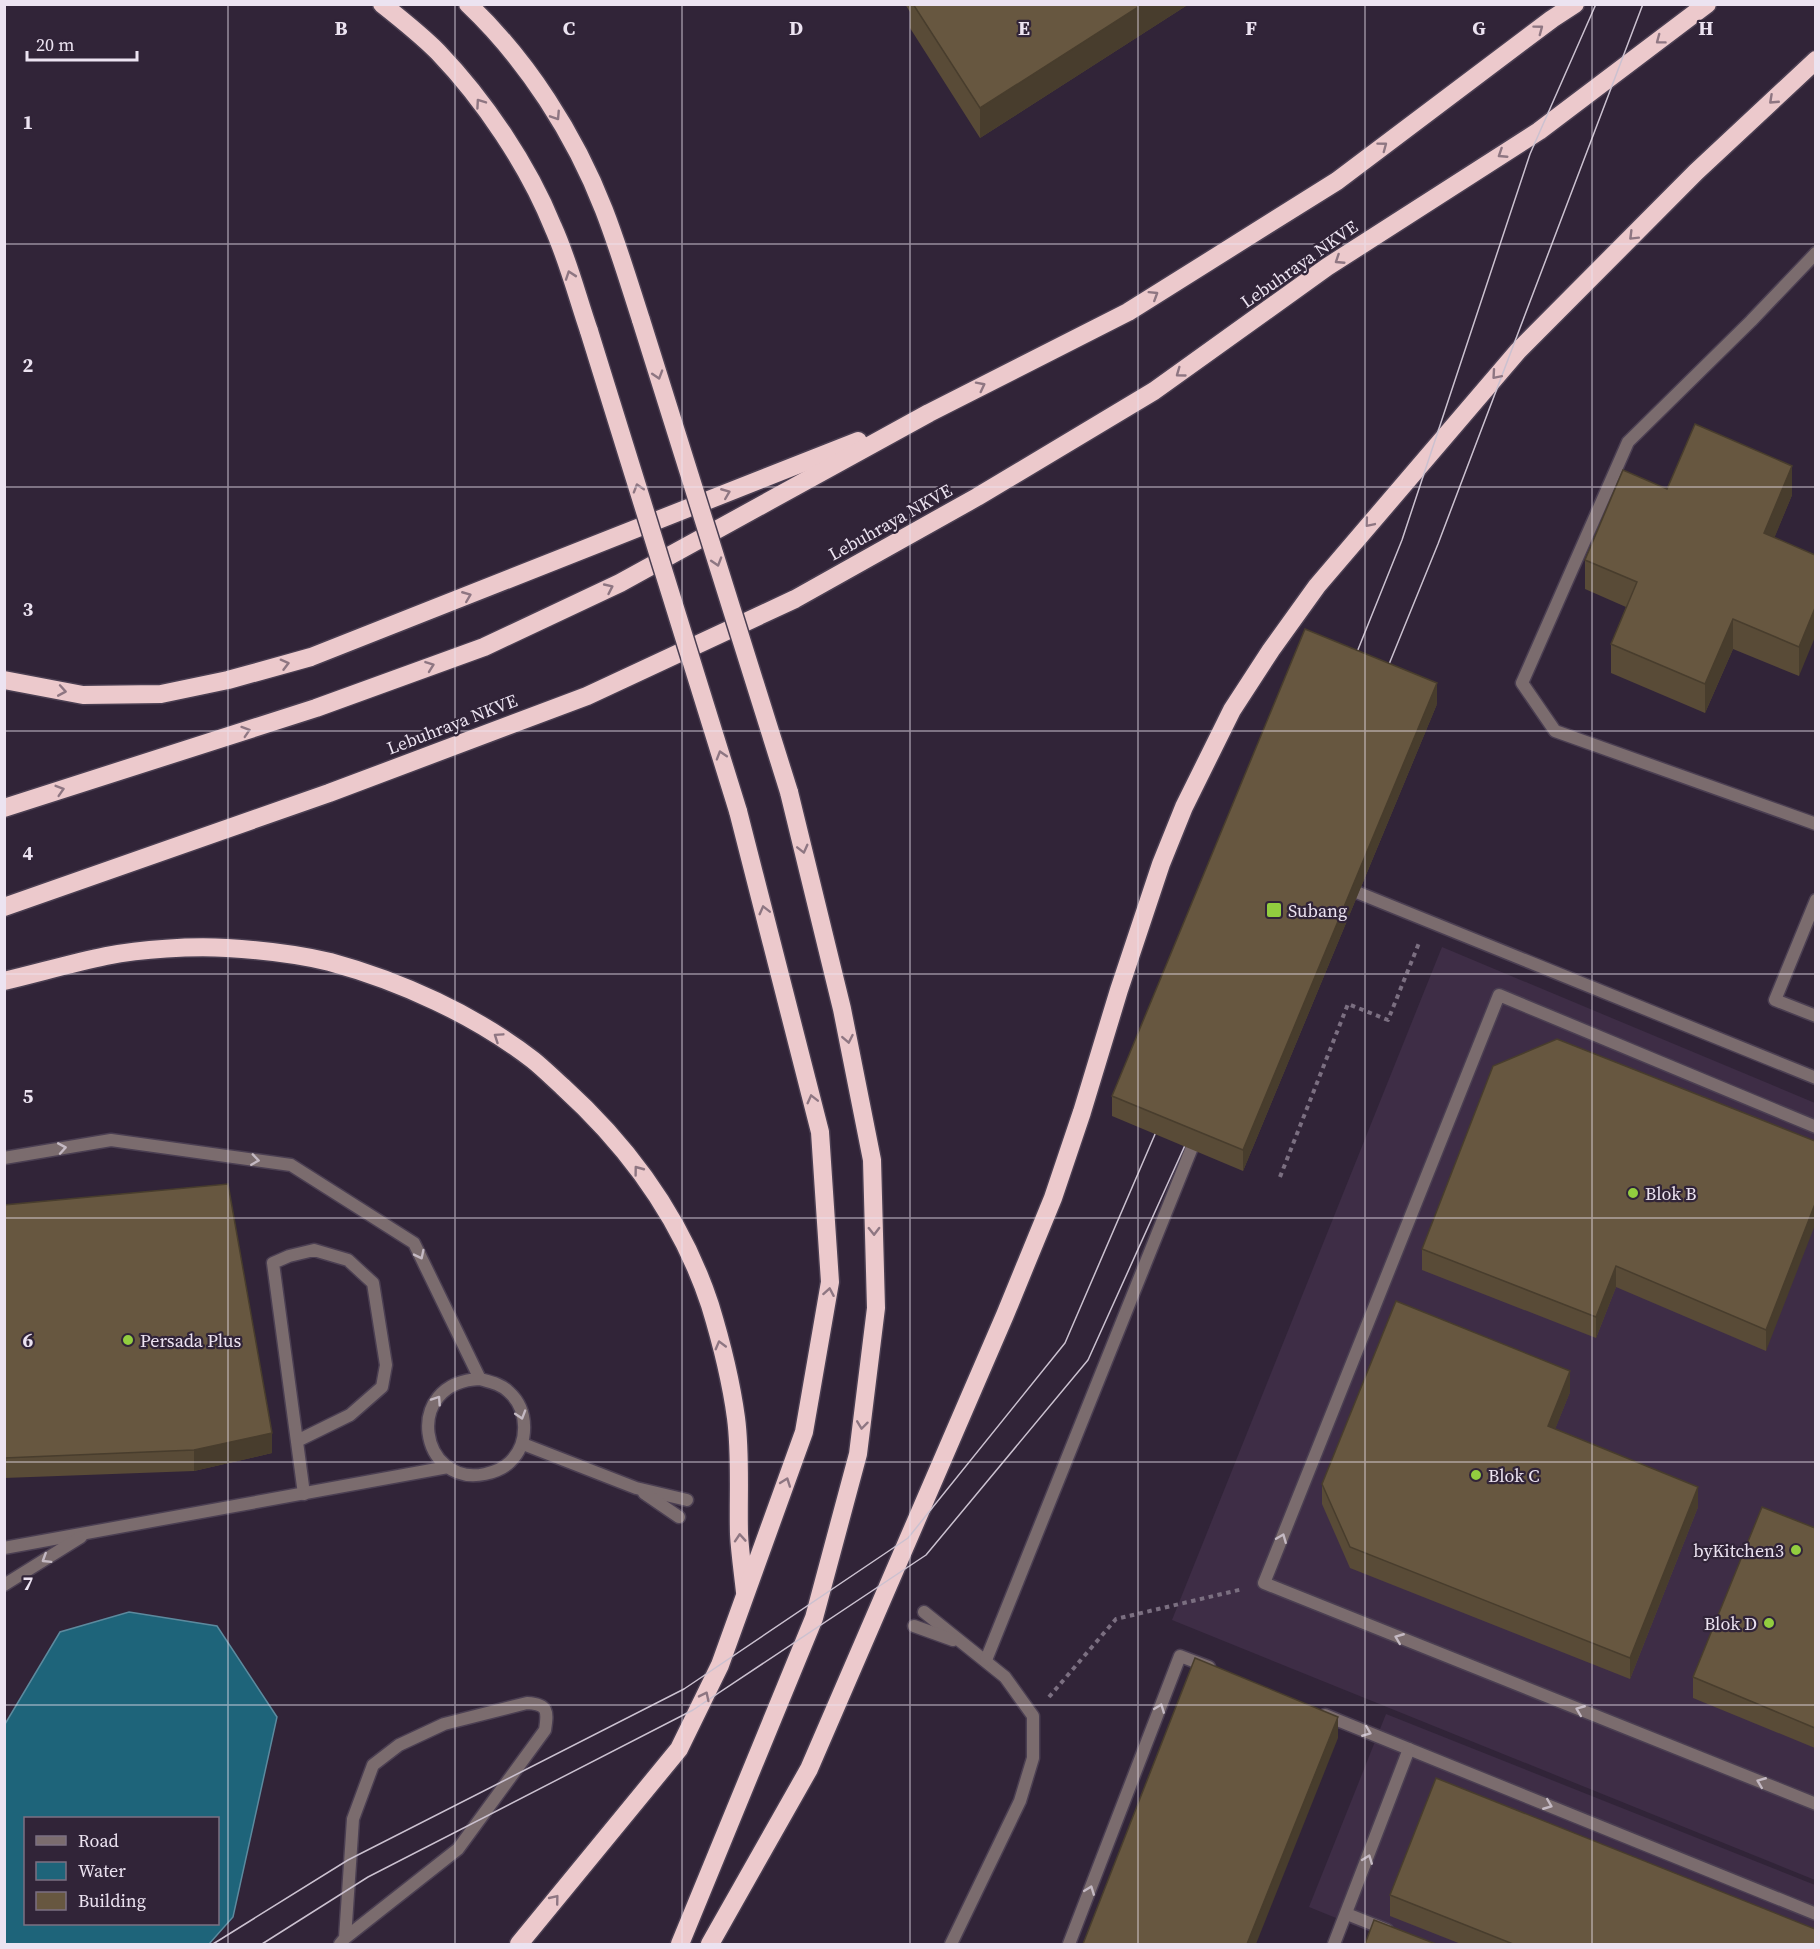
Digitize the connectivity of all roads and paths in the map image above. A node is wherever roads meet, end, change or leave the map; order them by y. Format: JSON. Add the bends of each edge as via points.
{"nodes":[{"id":1,"x":382,"y":4,"type":"edge"},
{"id":2,"x":468,"y":4,"type":"edge"},
{"id":3,"x":1575,"y":4,"type":"edge"},
{"id":4,"x":1707,"y":4,"type":"edge"},
{"id":5,"x":1815,"y":60,"type":"edge"},
{"id":6,"x":1815,"y":253,"type":"edge"},
{"id":7,"x":929,"y":413,"type":"junction"},
{"id":8,"x":4,"y":680,"type":"edge"},
{"id":9,"x":4,"y":808,"type":"edge"},
{"id":10,"x":1815,"y":824,"type":"edge"},
{"id":11,"x":1337,"y":884,"type":"edge"},
{"id":12,"x":1815,"y":900,"type":"edge"},
{"id":13,"x":4,"y":907,"type":"edge"},
{"id":14,"x":4,"y":981,"type":"edge"},
{"id":15,"x":1348,"y":1004,"type":"dead end"},
{"id":16,"x":1815,"y":1016,"type":"edge"},
{"id":17,"x":1815,"y":1078,"type":"edge"},
{"id":18,"x":1201,"y":1126,"type":"edge"},
{"id":19,"x":1815,"y":1127,"type":"edge"},
{"id":20,"x":4,"y":1158,"type":"edge"},
{"id":21,"x":1280,"y":1177,"type":"dead end"},
{"id":22,"x":480,"y":1379,"type":"junction"},
{"id":23,"x":297,"y":1442,"type":"junction"},
{"id":24,"x":523,"y":1444,"type":"junction"},
{"id":25,"x":448,"y":1467,"type":"junction"},
{"id":26,"x":636,"y":1488,"type":"junction"},
{"id":27,"x":304,"y":1494,"type":"junction"},
{"id":28,"x":687,"y":1500,"type":"dead end"},
{"id":29,"x":679,"y":1517,"type":"dead end"},
{"id":30,"x":87,"y":1533,"type":"junction"},
{"id":31,"x":4,"y":1548,"type":"edge"},
{"id":32,"x":1264,"y":1584,"type":"junction"},
{"id":33,"x":4,"y":1585,"type":"edge"},
{"id":34,"x":745,"y":1596,"type":"junction"},
{"id":35,"x":924,"y":1611,"type":"dead end"},
{"id":36,"x":914,"y":1626,"type":"dead end"},
{"id":37,"x":963,"y":1643,"type":"junction"},
{"id":38,"x":986,"y":1660,"type":"junction"},
{"id":39,"x":1223,"y":1673,"type":"edge"},
{"id":40,"x":1311,"y":1709,"type":"edge"},
{"id":41,"x":1033,"y":1716,"type":"junction"},
{"id":42,"x":1409,"y":1749,"type":"junction"},
{"id":43,"x":1815,"y":1804,"type":"edge"},
{"id":44,"x":1347,"y":1914,"type":"junction"},
{"id":45,"x":1815,"y":1914,"type":"edge"},
{"id":46,"x":1402,"y":1936,"type":"edge"},
{"id":47,"x":342,"y":1941,"type":"edge"},
{"id":48,"x":519,"y":1944,"type":"edge"},
{"id":49,"x":680,"y":1944,"type":"edge"},
{"id":50,"x":710,"y":1944,"type":"edge"},
{"id":51,"x":951,"y":1944,"type":"edge"},
{"id":52,"x":1069,"y":1944,"type":"edge"},
{"id":53,"x":1334,"y":1944,"type":"edge"}],
"edges":[{"from":34,"to":1,"type":"highway","one_way":true,"bridge":true,"via":[[804,1432],[830,1282],[820,1132],[738,811],[554,227],[530,179],[470,88],[438,52]]},
{"from":2,"to":49,"type":"highway","one_way":true,"bridge":true,"via":[[534,82],[573,142],[604,210],[789,792],[842,1009],[872,1160],[876,1308],[858,1454],[814,1618]]},
{"from":7,"to":3,"type":"highway","one_way":true,"via":[[1128,312],[1336,181]]},
{"from":4,"to":13,"type":"highway","name":"Lebuhraya NKVE","one_way":true,"via":[[1539,131],[1327,267],[1154,391],[795,599],[587,696],[329,793]]},
{"from":5,"to":50,"type":"highway","one_way":true,"via":[[1696,172],[1518,351],[1317,586],[1232,710],[1161,864],[1082,1112],[1005,1315],[809,1769]]},
{"from":6,"to":10,"type":"street","via":[[1628,442],[1522,683],[1555,731]]},
{"from":8,"to":7,"type":"highway","one_way":true,"via":[[83,695],[161,694],[311,657]]},
{"from":9,"to":7,"type":"highway","one_way":true,"via":[[316,708],[484,646],[620,583]]},
{"from":11,"to":17,"type":"street"},
{"from":12,"to":16,"type":"street","via":[[1775,1000]]},
{"from":34,"to":14,"type":"highway","one_way":true,"via":[[736,1419],[710,1306],[687,1248],[657,1196],[624,1151],[583,1105],[532,1060],[437,1002],[329,962],[284,953],[173,948],[107,956]]},
{"from":15,"to":21,"type":"path"},
{"from":18,"to":38,"type":"street"},
{"from":32,"to":19,"type":"street","one_way":true,"via":[[1499,995]]},
{"from":20,"to":22,"type":"street","one_way":true,"via":[[111,1140],[291,1165],[414,1243]]},
{"from":22,"to":24,"type":"street","one_way":true,"via":[[496,1383],[510,1393],[522,1411]]},
{"from":25,"to":22,"type":"street","one_way":true,"via":[[436,1455],[429,1438],[427,1422],[432,1406],[455,1383]]},
{"from":23,"to":23,"type":"street","via":[[273,1263],[314,1250],[348,1260],[372,1283],[386,1365],[382,1388],[350,1415]]},
{"from":23,"to":27,"type":"street"},
{"from":24,"to":25,"type":"street","via":[[510,1462],[496,1472],[476,1476]]},
{"from":24,"to":26,"type":"street"},
{"from":25,"to":27,"type":"street"},
{"from":26,"to":28,"type":"street"},
{"from":26,"to":29,"type":"street"},
{"from":27,"to":30,"type":"street"},
{"from":30,"to":31,"type":"street"},
{"from":30,"to":33,"type":"street","one_way":true},
{"from":32,"to":41,"type":"path","via":[[1116,1619]]},
{"from":43,"to":32,"type":"street","one_way":true},
{"from":48,"to":34,"type":"highway","one_way":true,"via":[[679,1749],[720,1665]]},
{"from":35,"to":37,"type":"street"},
{"from":36,"to":37,"type":"street"},
{"from":37,"to":38,"type":"street"},
{"from":38,"to":41,"type":"street","via":[[1005,1677]]},
{"from":52,"to":39,"type":"street","one_way":true,"via":[[1180,1656]]},
{"from":40,"to":42,"type":"street","one_way":true},
{"from":41,"to":51,"type":"street","via":[[1033,1758],[1020,1801]]},
{"from":44,"to":42,"type":"street","one_way":true},
{"from":42,"to":45,"type":"street","one_way":true},
{"from":44,"to":46,"type":"street"},
{"from":44,"to":53,"type":"street"},
{"from":47,"to":47,"type":"street","via":[[353,1819],[373,1765],[399,1745],[444,1724],[527,1703],[545,1708],[545,1730],[458,1849]]}]}
